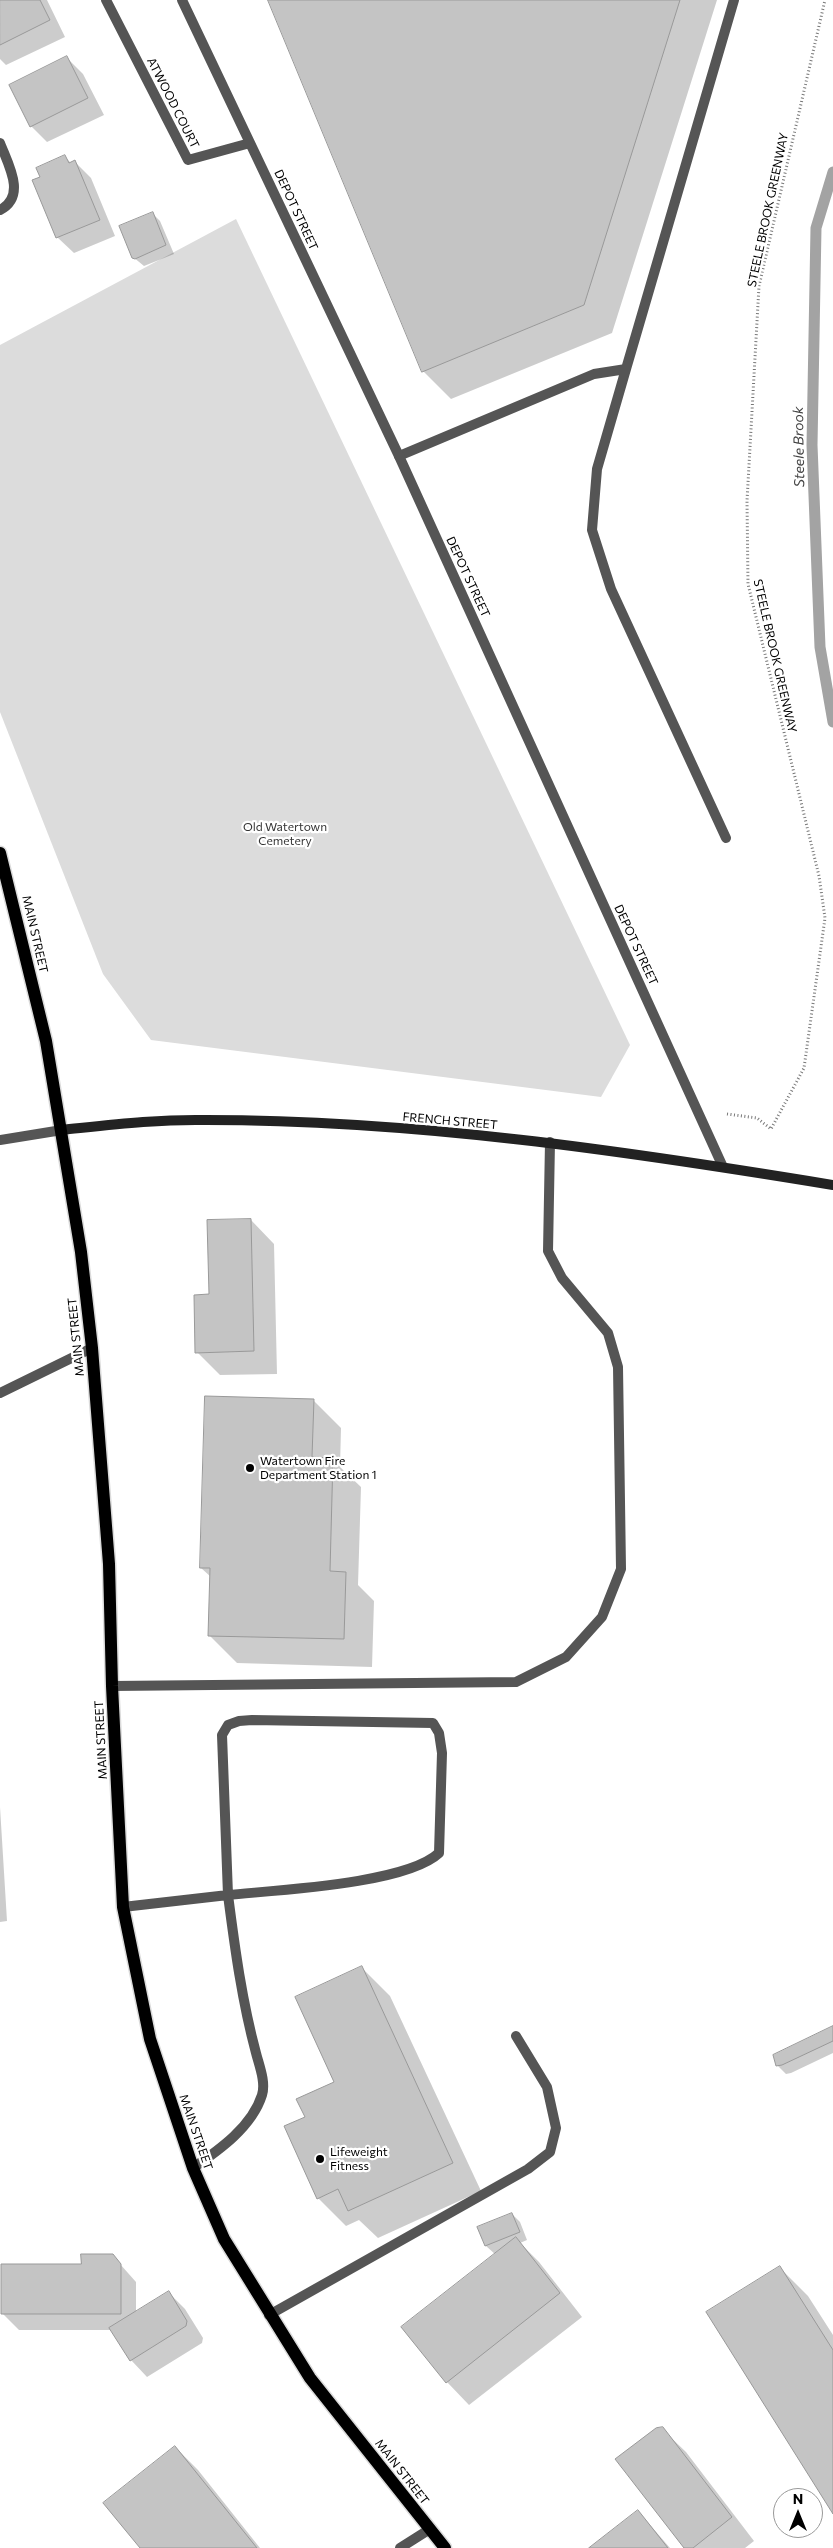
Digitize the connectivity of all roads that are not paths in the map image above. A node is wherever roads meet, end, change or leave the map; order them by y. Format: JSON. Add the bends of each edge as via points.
{"nodes":[{"id":1,"x":106,"y":0,"type":"edge"},
{"id":2,"x":182,"y":0,"type":"edge"},
{"id":3,"x":734,"y":0,"type":"edge"},
{"id":4,"x":0,"y":143,"type":"edge"},
{"id":5,"x":250,"y":143,"type":"junction"},
{"id":6,"x":0,"y":210,"type":"edge"},
{"id":7,"x":626,"y":369,"type":"junction"},
{"id":8,"x":399,"y":456,"type":"junction"},
{"id":9,"x":726,"y":838,"type":"dead end"},
{"id":10,"x":0,"y":853,"type":"edge"},
{"id":11,"x":62,"y":1130,"type":"junction"},
{"id":12,"x":0,"y":1140,"type":"edge"},
{"id":13,"x":550,"y":1142,"type":"junction"},
{"id":14,"x":723,"y":1167,"type":"junction"},
{"id":15,"x":833,"y":1185,"type":"edge"},
{"id":16,"x":92,"y":1348,"type":"junction"},
{"id":17,"x":0,"y":1392,"type":"edge"},
{"id":18,"x":112,"y":1686,"type":"junction"},
{"id":19,"x":228,"y":1895,"type":"junction"},
{"id":20,"x":124,"y":1907,"type":"junction"},
{"id":21,"x":516,"y":2036,"type":"dead end"},
{"id":22,"x":192,"y":2168,"type":"junction"},
{"id":23,"x":269,"y":2315,"type":"junction"},
{"id":24,"x":430,"y":2529,"type":"junction"},
{"id":25,"x":400,"y":2548,"type":"edge"},
{"id":26,"x":445,"y":2548,"type":"edge"}],
"edges":[{"from":1,"to":5,"type":"street","name":"ATWOOD COURT","via":[[188,160]]},
{"from":2,"to":5,"type":"street","name":"DEPOT STREET"},
{"from":3,"to":7,"type":"street"},
{"from":4,"to":6,"type":"street","via":[[14,180],[14,195],[10,205]]},
{"from":5,"to":8,"type":"street","name":"DEPOT STREET"},
{"from":7,"to":8,"type":"street","via":[[594,374]]},
{"from":7,"to":9,"type":"street","via":[[597,469],[592,530],[611,589]]},
{"from":8,"to":14,"type":"street","name":"DEPOT STREET"},
{"from":10,"to":11,"type":"main road","name":"MAIN STREET","via":[[44,1031]]},
{"from":11,"to":12,"type":"street"},
{"from":11,"to":13,"type":"street","name":"FRENCH STREET","via":[[156,1122],[258,1121]]},
{"from":11,"to":16,"type":"main road","name":"MAIN STREET"},
{"from":13,"to":14,"type":"street","name":"FRENCH STREET"},
{"from":13,"to":18,"type":"street","via":[[548,1251],[562,1278],[608,1333],[618,1367],[621,1569],[602,1617],[566,1657],[516,1682]]},
{"from":14,"to":15,"type":"street","name":"FRENCH STREET"},
{"from":16,"to":17,"type":"street"},
{"from":16,"to":18,"type":"main road","name":"MAIN STREET","via":[[109,1564]]},
{"from":18,"to":20,"type":"main road","name":"MAIN STREET"},
{"from":19,"to":19,"type":"street","via":[[222,1735],[228,1724],[252,1720],[399,1721],[433,1723],[438,1728],[442,1753],[441,1837],[439,1853],[430,1862],[366,1879]]},
{"from":19,"to":20,"type":"street"},
{"from":19,"to":22,"type":"street","via":[[238,1972],[262,2074],[263,2093],[254,2112],[239,2131],[222,2148]]},
{"from":20,"to":22,"type":"main road","name":"MAIN STREET","via":[[150,2039]]},
{"from":21,"to":23,"type":"street","via":[[547,2087],[556,2128],[550,2152],[528,2169]]},
{"from":22,"to":23,"type":"main road","name":"MAIN STREET","via":[[224,2239]]},
{"from":23,"to":24,"type":"main road","name":"MAIN STREET","via":[[310,2378]]},
{"from":24,"to":25,"type":"street"},
{"from":24,"to":26,"type":"main road","name":"MAIN STREET"}]}
